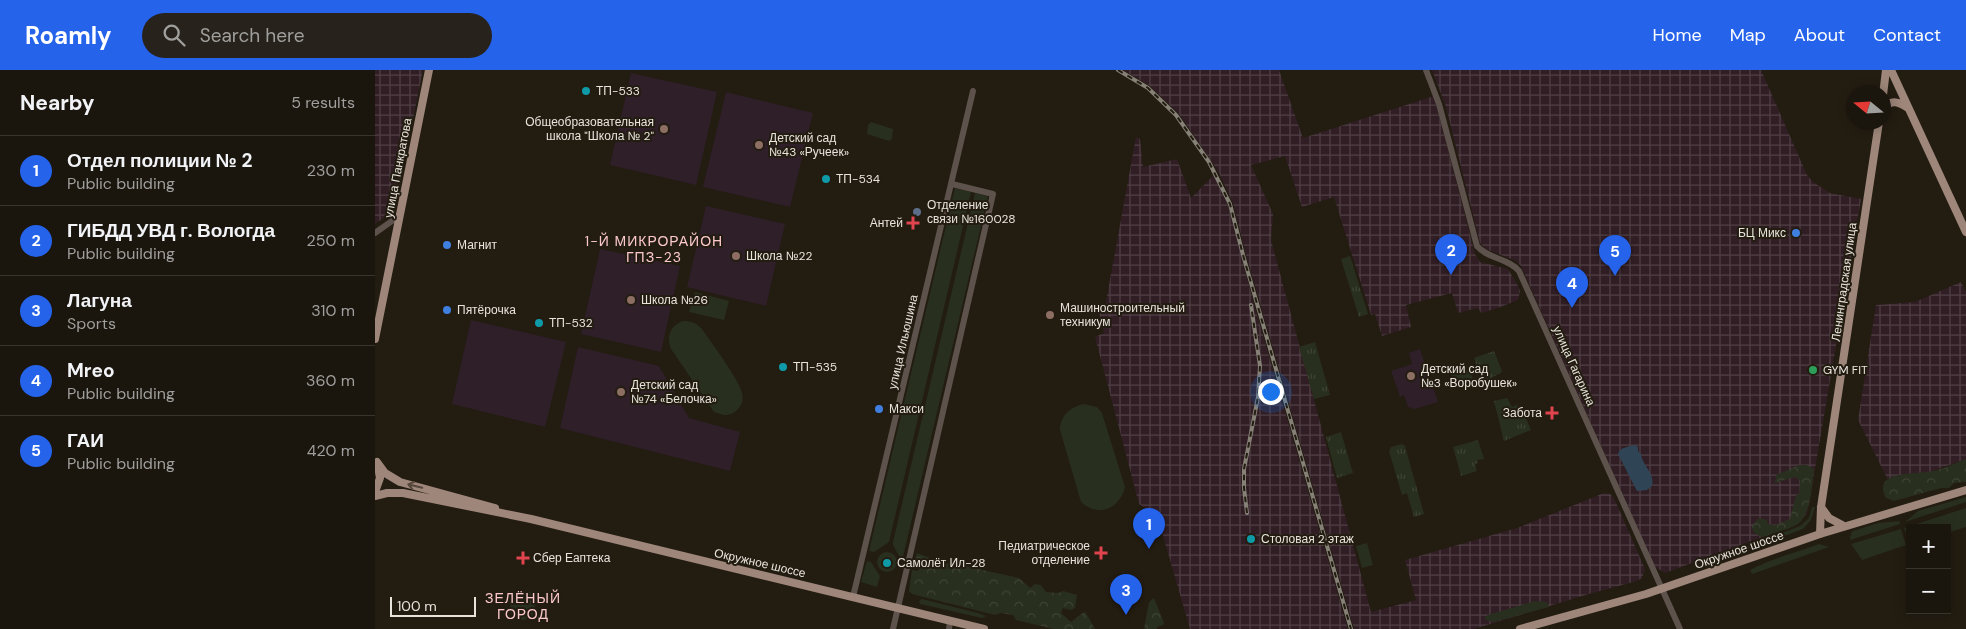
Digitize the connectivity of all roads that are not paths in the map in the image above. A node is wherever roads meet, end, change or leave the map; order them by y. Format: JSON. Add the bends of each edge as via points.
{"nodes":[{"id":1,"x":429,"y":70,"type":"edge"},
{"id":2,"x":1426,"y":70,"type":"edge"},
{"id":3,"x":1886,"y":70,"type":"edge"},
{"id":4,"x":1891,"y":70,"type":"edge"},
{"id":5,"x":1884,"y":85,"type":"edge"},
{"id":6,"x":973,"y":91,"type":"dead end"},
{"id":7,"x":1891,"y":103,"type":"edge"},
{"id":8,"x":1909,"y":109,"type":"junction"},
{"id":9,"x":1878,"y":130,"type":"edge"},
{"id":10,"x":953,"y":184,"type":"junction"},
{"id":11,"x":399,"y":216,"type":"junction"},
{"id":12,"x":1966,"y":232,"type":"edge"},
{"id":13,"x":375,"y":233,"type":"edge"},
{"id":14,"x":376,"y":335,"type":"edge"},
{"id":15,"x":376,"y":460,"type":"edge"},
{"id":16,"x":1966,"y":490,"type":"edge"},
{"id":17,"x":375,"y":492,"type":"edge"},
{"id":18,"x":375,"y":496,"type":"edge"},
{"id":19,"x":1821,"y":507,"type":"junction"},
{"id":20,"x":531,"y":519,"type":"junction"},
{"id":21,"x":1845,"y":526,"type":"junction"},
{"id":22,"x":1820,"y":534,"type":"junction"},
{"id":23,"x":1661,"y":589,"type":"junction"},
{"id":24,"x":853,"y":597,"type":"junction"},
{"id":25,"x":897,"y":607,"type":"junction"},
{"id":26,"x":949,"y":625,"type":"edge"},
{"id":27,"x":893,"y":629,"type":"edge"},
{"id":28,"x":984,"y":629,"type":"edge"},
{"id":29,"x":1520,"y":629,"type":"edge"},
{"id":30,"x":1680,"y":629,"type":"edge"}],
"edges":[{"from":1,"to":11,"type":"main road","name":"улица Панкратова"},
{"from":2,"to":23,"type":"street","name":"улица Гагарина","via":[[1439,104],[1477,246],[1519,271]]},
{"from":3,"to":5,"type":"main road"},
{"from":4,"to":8,"type":"main road"},
{"from":6,"to":10,"type":"street","name":"улица Ильюшина"},
{"from":7,"to":8,"type":"main road","via":[[1897,102]]},
{"from":8,"to":12,"type":"main road"},
{"from":9,"to":19,"type":"main road","name":"Ленинградская улица"},
{"from":10,"to":24,"type":"street","name":"улица Ильюшина"},
{"from":10,"to":25,"type":"street","via":[[993,194]]},
{"from":11,"to":13,"type":"street"},
{"from":11,"to":14,"type":"main road","name":"улица Панкратова"},
{"from":15,"to":17,"type":"main road","via":[[380,478]]},
{"from":20,"to":15,"type":"main road","name":"Окружное шоссе","one_way":true,"via":[[400,482],[385,473]]},
{"from":16,"to":21,"type":"main road","name":"Окружное шоссе"},
{"from":18,"to":20,"type":"main road","name":"Окружное шоссе","via":[[403,493]]},
{"from":19,"to":21,"type":"main road","via":[[1829,518]]},
{"from":19,"to":22,"type":"main road","name":"Ленинградская улица"},
{"from":20,"to":24,"type":"main road","name":"Окружное шоссе"},
{"from":21,"to":22,"type":"main road","name":"Окружное шоссе"},
{"from":22,"to":23,"type":"main road","name":"Окружное шоссе"},
{"from":23,"to":29,"type":"main road","name":"Окружное шоссе"},
{"from":23,"to":30,"type":"street","name":"улица Гагарина"},
{"from":24,"to":25,"type":"main road","name":"Окружное шоссе"},
{"from":25,"to":26,"type":"main road","name":"Окружное шоссе"},
{"from":25,"to":27,"type":"street"},
{"from":26,"to":28,"type":"main road","name":"Окружное шоссе"}]}
